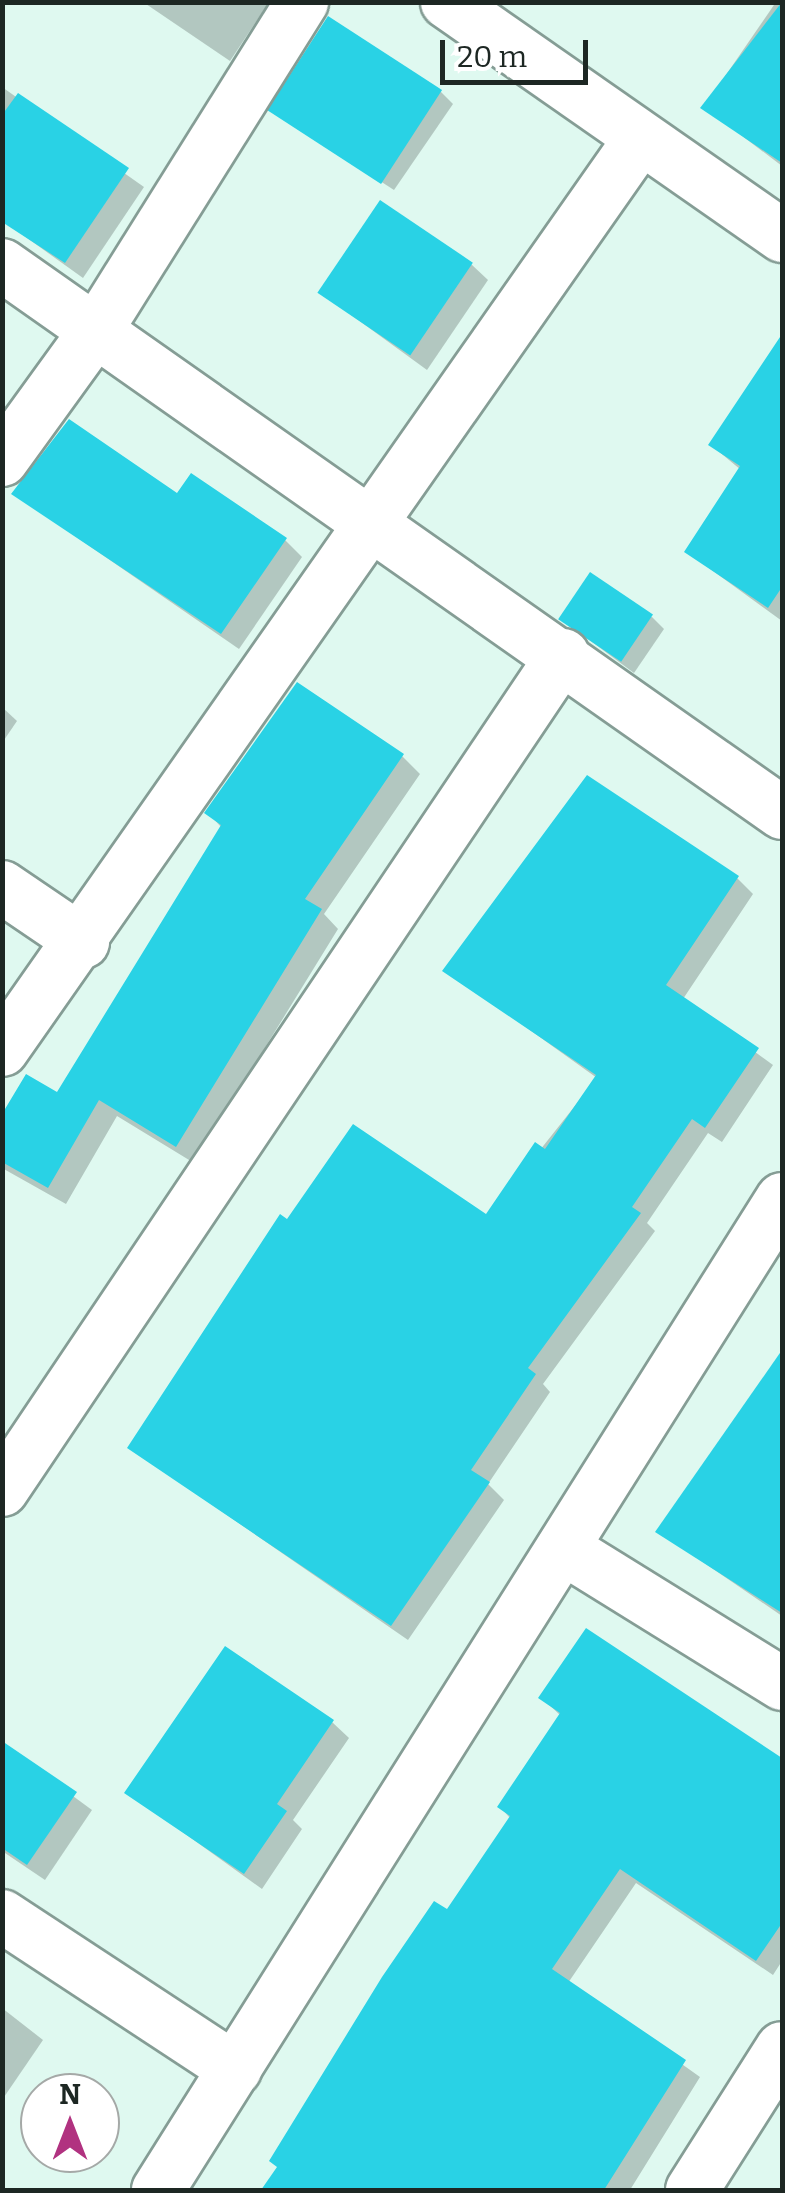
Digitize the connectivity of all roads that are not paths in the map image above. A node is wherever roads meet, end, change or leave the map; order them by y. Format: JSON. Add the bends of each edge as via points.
{"nodes":[{"id":1,"x":302,"y":2,"type":"edge"},
{"id":2,"x":446,"y":2,"type":"edge"},
{"id":3,"x":640,"y":139,"type":"junction"},
{"id":4,"x":782,"y":236,"type":"edge"},
{"id":5,"x":2,"y":265,"type":"edge"},
{"id":6,"x":97,"y":329,"type":"junction"},
{"id":7,"x":2,"y":460,"type":"edge"},
{"id":8,"x":368,"y":520,"type":"junction"},
{"id":9,"x":564,"y":655,"type":"junction"},
{"id":10,"x":782,"y":813,"type":"edge"},
{"id":11,"x":2,"y":887,"type":"edge"},
{"id":12,"x":83,"y":942,"type":"junction"},
{"id":13,"x":2,"y":1050,"type":"edge"},
{"id":14,"x":782,"y":1201,"type":"edge"},
{"id":15,"x":2,"y":1490,"type":"edge"},
{"id":16,"x":563,"y":1548,"type":"junction"},
{"id":17,"x":782,"y":1684,"type":"edge"},
{"id":18,"x":2,"y":1916,"type":"edge"},
{"id":19,"x":782,"y":2048,"type":"edge"},
{"id":20,"x":235,"y":2069,"type":"junction"},
{"id":21,"x":158,"y":2190,"type":"edge"},
{"id":22,"x":692,"y":2190,"type":"edge"}],
"edges":[{"from":1,"to":6,"type":"street"},
{"from":2,"to":3,"type":"street"},
{"from":3,"to":4,"type":"street"},
{"from":3,"to":8,"type":"street"},
{"from":5,"to":6,"type":"street"},
{"from":6,"to":7,"type":"street"},
{"from":6,"to":8,"type":"street"},
{"from":8,"to":9,"type":"street"},
{"from":8,"to":12,"type":"street"},
{"from":9,"to":10,"type":"street"},
{"from":9,"to":15,"type":"street"},
{"from":11,"to":12,"type":"street"},
{"from":12,"to":13,"type":"street"},
{"from":14,"to":16,"type":"street"},
{"from":16,"to":17,"type":"street"},
{"from":16,"to":20,"type":"street"},
{"from":18,"to":20,"type":"street"},
{"from":19,"to":22,"type":"street"},
{"from":20,"to":21,"type":"street"}]}
